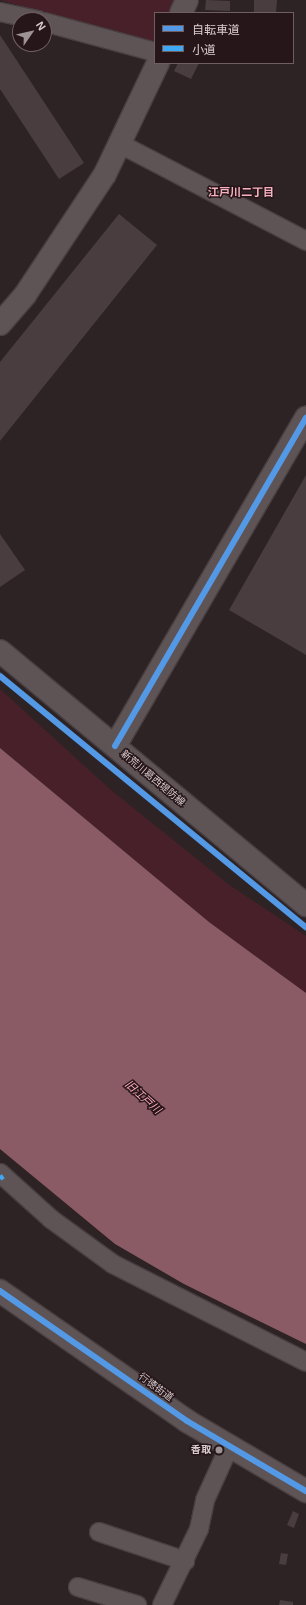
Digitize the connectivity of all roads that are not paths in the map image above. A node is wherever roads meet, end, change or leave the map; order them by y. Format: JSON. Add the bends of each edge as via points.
{"nodes":[{"id":1,"x":187,"y":0,"type":"edge"},
{"id":2,"x":0,"y":12,"type":"edge"},
{"id":3,"x":181,"y":12,"type":"edge"},
{"id":4,"x":12,"y":15,"type":"edge"},
{"id":5,"x":52,"y":24,"type":"edge"},
{"id":6,"x":154,"y":52,"type":"edge"},
{"id":7,"x":158,"y":64,"type":"edge"},
{"id":8,"x":120,"y":144,"type":"junction"},
{"id":9,"x":306,"y":241,"type":"edge"},
{"id":10,"x":0,"y":324,"type":"edge"},
{"id":11,"x":306,"y":418,"type":"edge"},
{"id":12,"x":0,"y":651,"type":"edge"},
{"id":13,"x":115,"y":746,"type":"junction"},
{"id":14,"x":306,"y":905,"type":"edge"},
{"id":15,"x":0,"y":1173,"type":"edge"},
{"id":16,"x":0,"y":1291,"type":"edge"},
{"id":17,"x":306,"y":1362,"type":"edge"},
{"id":18,"x":229,"y":1447,"type":"junction"},
{"id":19,"x":306,"y":1491,"type":"edge"},
{"id":20,"x":99,"y":1532,"type":"dead end"},
{"id":21,"x":185,"y":1561,"type":"junction"},
{"id":22,"x":78,"y":1587,"type":"dead end"},
{"id":23,"x":138,"y":1605,"type":"edge"},
{"id":24,"x":162,"y":1605,"type":"edge"}],
"edges":[{"from":1,"to":3,"type":"street"},
{"from":2,"to":4,"type":"street"},
{"from":5,"to":6,"type":"street"},
{"from":7,"to":8,"type":"street"},
{"from":8,"to":9,"type":"street"},
{"from":8,"to":10,"type":"street","via":[[105,174],[28,291]]},
{"from":11,"to":13,"type":"street"},
{"from":12,"to":13,"type":"street","name":"新荒川葛西堤防線"},
{"from":13,"to":14,"type":"street","name":"新荒川葛西堤防線"},
{"from":15,"to":17,"type":"street","via":[[51,1219],[113,1264]]},
{"from":16,"to":18,"type":"street","name":"行徳街道"},
{"from":18,"to":19,"type":"street","name":"行徳街道"},
{"from":18,"to":21,"type":"street","via":[[205,1500],[199,1529]]},
{"from":20,"to":21,"type":"street"},
{"from":21,"to":24,"type":"street"},
{"from":22,"to":23,"type":"street"}]}
